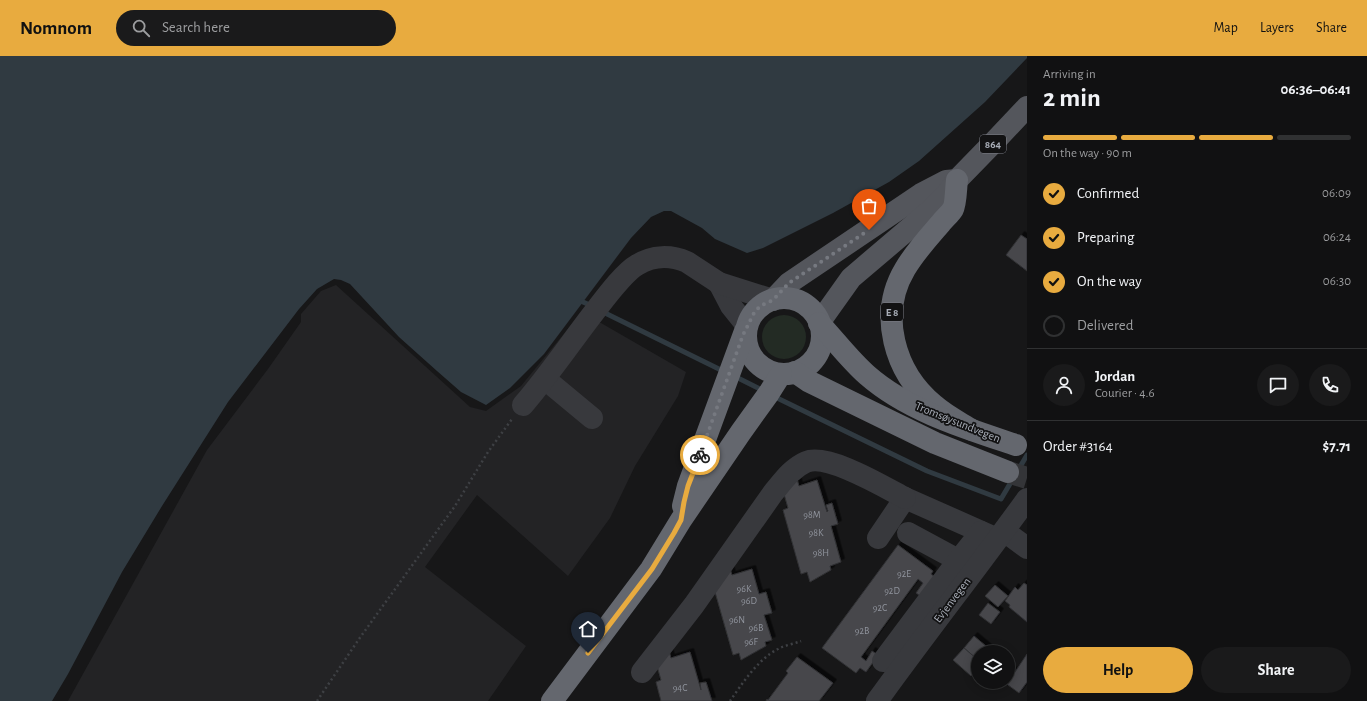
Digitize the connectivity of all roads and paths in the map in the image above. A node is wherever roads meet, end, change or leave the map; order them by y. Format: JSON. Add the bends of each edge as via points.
{"nodes":[{"id":1,"x":1027,"y":107,"type":"edge"},
{"id":2,"x":957,"y":180,"type":"junction"},
{"id":3,"x":719,"y":283,"type":"junction"},
{"id":4,"x":773,"y":300,"type":"junction"},
{"id":5,"x":819,"y":323,"type":"junction"},
{"id":6,"x":747,"y":326,"type":"junction"},
{"id":7,"x":788,"y":373,"type":"junction"},
{"id":8,"x":545,"y":379,"type":"junction"},
{"id":9,"x":523,"y":405,"type":"joint"},
{"id":10,"x":936,"y":416,"type":"junction"},
{"id":11,"x":592,"y":418,"type":"dead end"},
{"id":12,"x":972,"y":430,"type":"junction"},
{"id":13,"x":926,"y":439,"type":"junction"},
{"id":14,"x":1016,"y":445,"type":"dead end"},
{"id":15,"x":1008,"y":472,"type":"tunnel mouth"},
{"id":16,"x":905,"y":498,"type":"junction"},
{"id":17,"x":1027,"y":499,"type":"edge"},
{"id":18,"x":681,"y":520,"type":"junction"},
{"id":19,"x":908,"y":534,"type":"dead end"},
{"id":20,"x":994,"y":534,"type":"junction"},
{"id":21,"x":878,"y":538,"type":"dead end"},
{"id":22,"x":1027,"y":548,"type":"edge"},
{"id":23,"x":958,"y":560,"type":"junction"},
{"id":24,"x":801,"y":641,"type":"dead end"},
{"id":25,"x":883,"y":661,"type":"dead end"},
{"id":26,"x":642,"y":672,"type":"dead end"},
{"id":27,"x":317,"y":701,"type":"edge"},
{"id":28,"x":552,"y":701,"type":"edge"},
{"id":29,"x":730,"y":701,"type":"edge"},
{"id":30,"x":877,"y":701,"type":"edge"}],
"edges":[{"from":1,"to":2,"type":"main road","number":"864"},
{"from":2,"to":4,"type":"main road","number":"864","via":[[946,182],[921,194],[789,283]]},
{"from":2,"to":5,"type":"main road","number":"864","via":[[932,209],[851,278]]},
{"from":2,"to":12,"type":"highway","number":"E 8","via":[[953,209],[905,269],[892,306],[891,324],[897,352],[914,384],[933,405]]},
{"from":3,"to":4,"type":"street"},
{"from":3,"to":6,"type":"street","via":[[731,306]]},
{"from":3,"to":8,"type":"street","via":[[687,262],[675,258],[652,258],[637,265],[603,301]]},
{"from":4,"to":5,"type":"highway","number":"E 8","via":[[787,298],[801,302],[812,311]]},
{"from":4,"to":6,"type":"highway","via":[[757,310]]},
{"from":5,"to":7,"type":"highway","via":[[822,337],[819,351],[811,363]]},
{"from":5,"to":10,"type":"highway","name":"Tromsøysundvegen","number":"E 8","via":[[872,379],[897,396]]},
{"from":6,"to":7,"type":"highway","via":[[747,345],[753,358],[771,372]]},
{"from":6,"to":18,"type":"highway","via":[[688,486]]},
{"from":7,"to":13,"type":"highway"},
{"from":7,"to":18,"type":"highway","via":[[741,432]]},
{"from":8,"to":9,"type":"street"},
{"from":8,"to":11,"type":"street"},
{"from":9,"to":27,"type":"path"},
{"from":10,"to":12,"type":"highway","name":"Tromsøysundvegen","number":"E 8"},
{"from":10,"to":13,"type":"street"},
{"from":12,"to":14,"type":"highway","name":"Tromsøysundvegen","number":"E 8"},
{"from":13,"to":15,"type":"highway"},
{"from":16,"to":20,"type":"street"},
{"from":16,"to":21,"type":"street"},
{"from":16,"to":26,"type":"street","via":[[826,461],[808,461],[799,466],[773,493],[694,605]]},
{"from":17,"to":20,"type":"street","name":"Evjenvegen"},
{"from":18,"to":28,"type":"highway","via":[[652,569]]},
{"from":19,"to":23,"type":"street"},
{"from":20,"to":22,"type":"street"},
{"from":20,"to":23,"type":"street"},
{"from":20,"to":30,"type":"street","name":"Evjenvegen","via":[[942,613]]},
{"from":23,"to":25,"type":"street"},
{"from":24,"to":29,"type":"path","via":[[778,649],[764,658]]}]}
